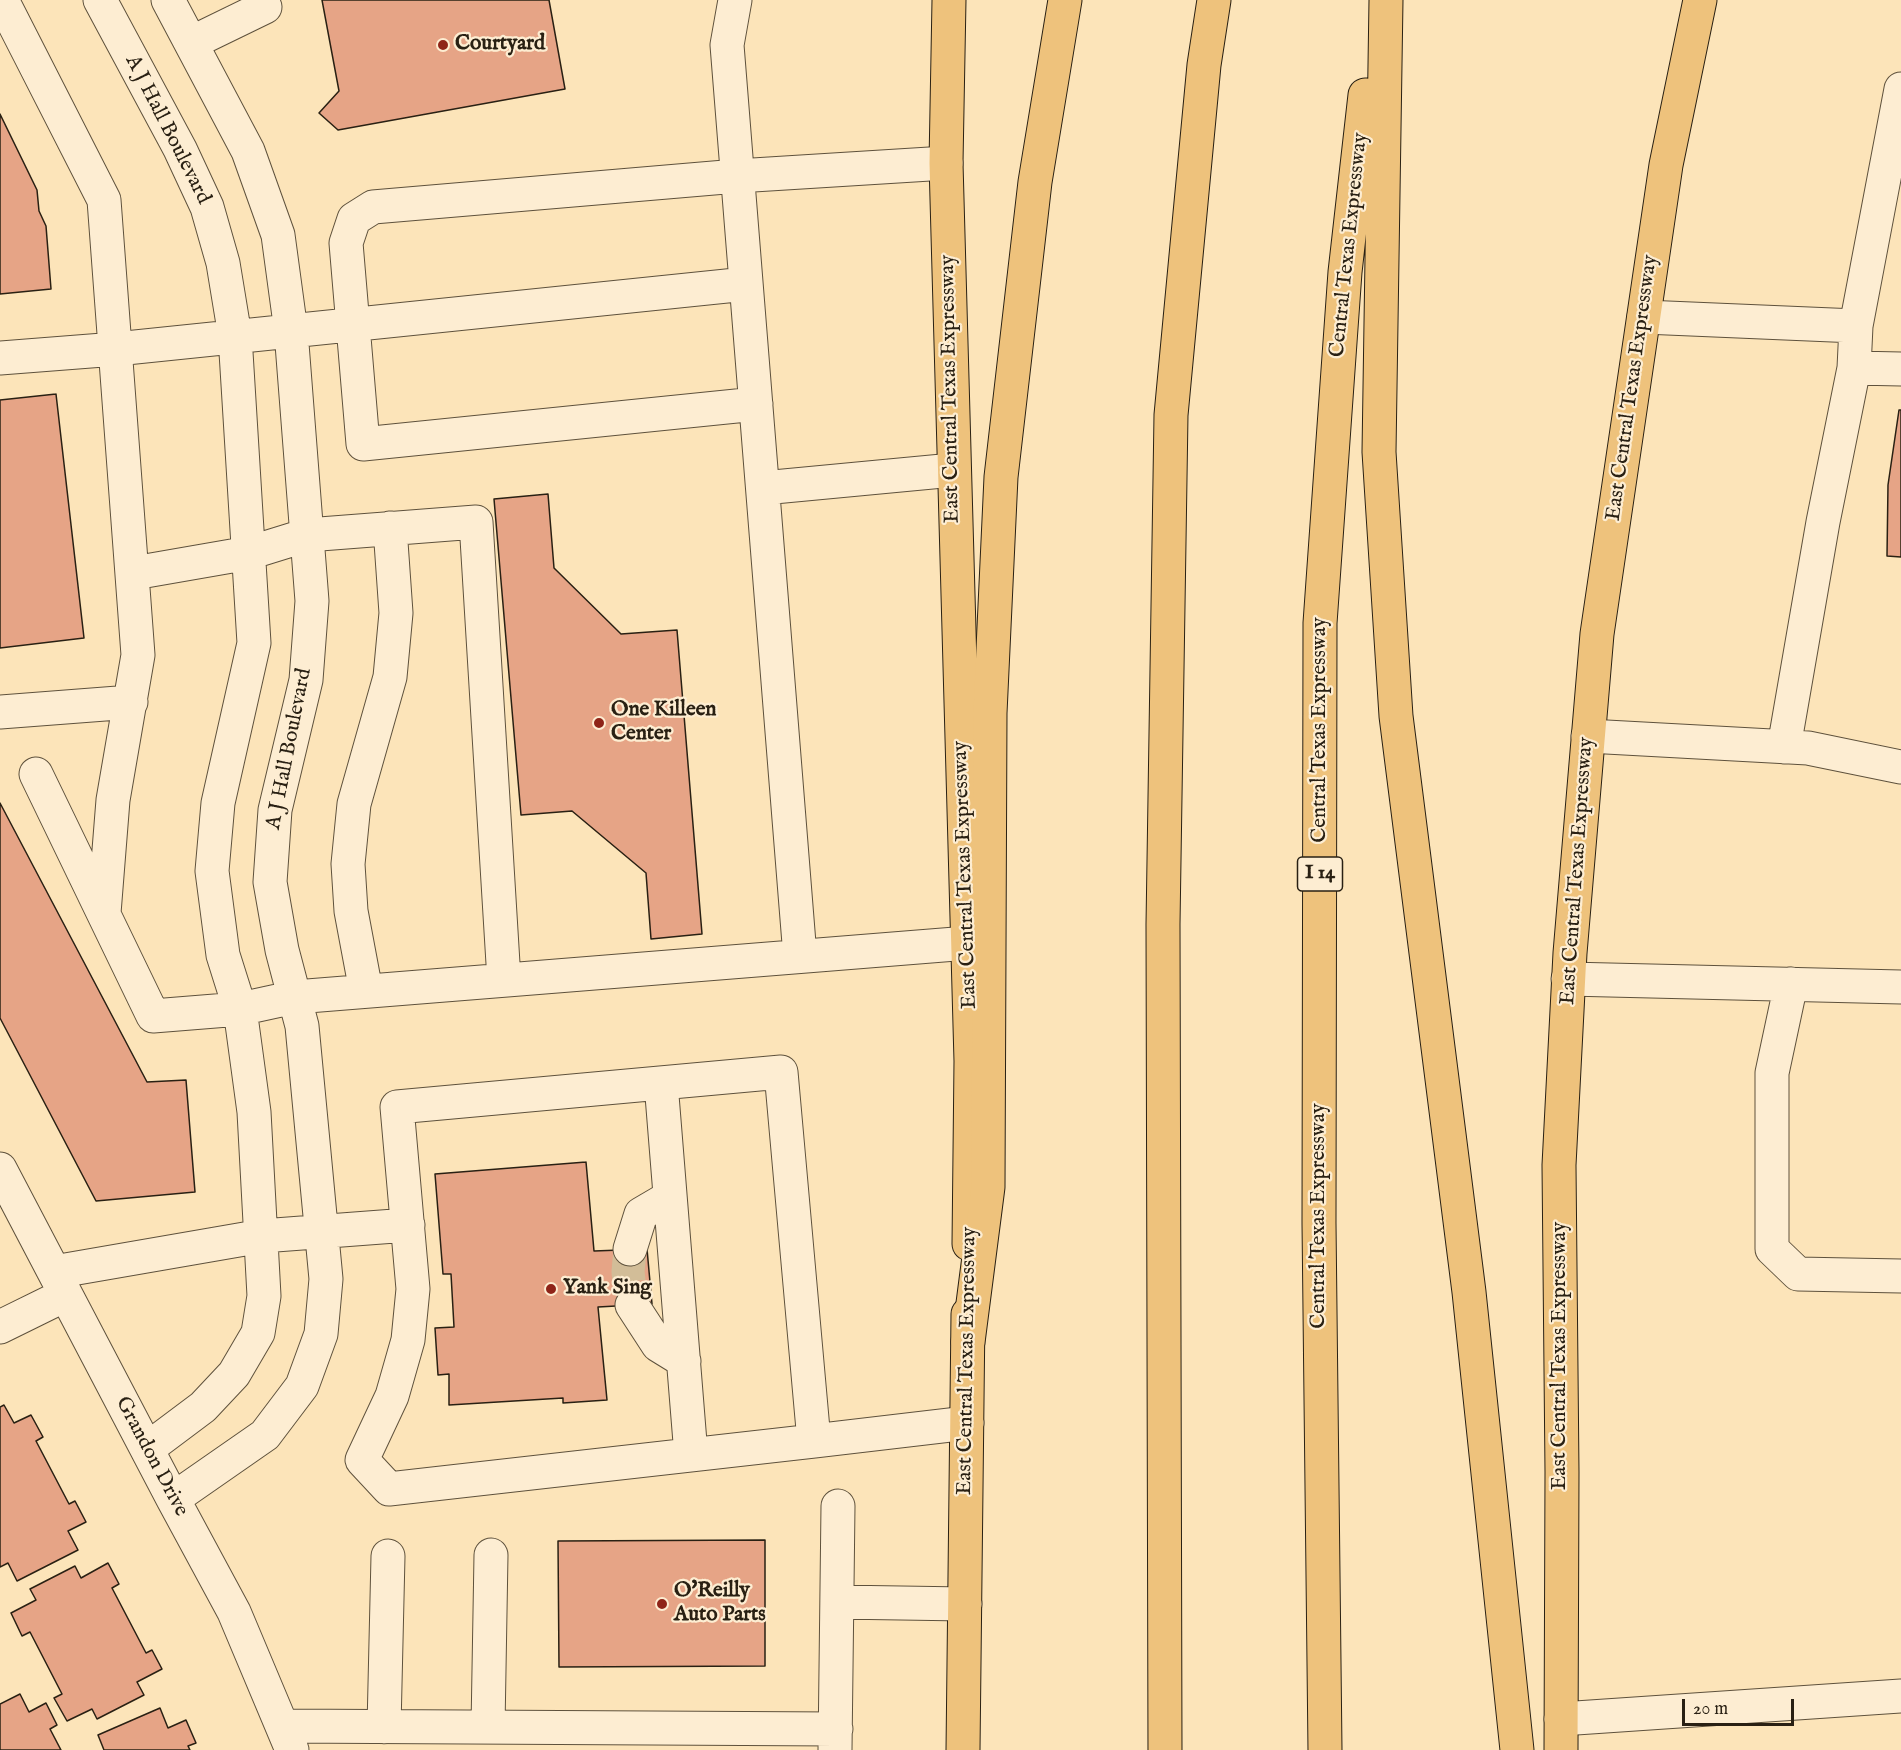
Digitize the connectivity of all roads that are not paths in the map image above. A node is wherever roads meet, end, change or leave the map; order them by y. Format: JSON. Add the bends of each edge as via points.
{"nodes":[{"id":1,"x":2,"y":0,"type":"edge"},
{"id":2,"x":100,"y":0,"type":"edge"},
{"id":3,"x":168,"y":0,"type":"edge"},
{"id":4,"x":735,"y":0,"type":"edge"},
{"id":5,"x":949,"y":0,"type":"edge"},
{"id":6,"x":1065,"y":0,"type":"edge"},
{"id":7,"x":1214,"y":0,"type":"edge"},
{"id":8,"x":1376,"y":0,"type":"edge"},
{"id":9,"x":1386,"y":0,"type":"edge"},
{"id":10,"x":1700,"y":0,"type":"edge"},
{"id":11,"x":267,"y":11,"type":"edge"},
{"id":12,"x":191,"y":43,"type":"junction"},
{"id":13,"x":1901,"y":89,"type":"edge"},
{"id":14,"x":946,"y":163,"type":"junction"},
{"id":15,"x":737,"y":176,"type":"junction"},
{"id":16,"x":746,"y":284,"type":"junction"},
{"id":17,"x":1644,"y":317,"type":"junction"},
{"id":18,"x":353,"y":324,"type":"junction"},
{"id":19,"x":1856,"y":326,"type":"junction"},
{"id":20,"x":291,"y":331,"type":"junction"},
{"id":21,"x":235,"y":336,"type":"junction"},
{"id":22,"x":116,"y":349,"type":"junction"},
{"id":23,"x":0,"y":358,"type":"edge"},
{"id":24,"x":1854,"y":368,"type":"junction"},
{"id":25,"x":1901,"y":369,"type":"edge"},
{"id":26,"x":756,"y":404,"type":"junction"},
{"id":27,"x":953,"y":470,"type":"junction"},
{"id":28,"x":763,"y":488,"type":"junction"},
{"id":29,"x":390,"y":528,"type":"junction"},
{"id":30,"x":307,"y":535,"type":"junction"},
{"id":31,"x":249,"y":553,"type":"junction"},
{"id":32,"x":134,"y":573,"type":"junction"},
{"id":33,"x":131,"y":702,"type":"junction"},
{"id":34,"x":0,"y":711,"type":"edge"},
{"id":35,"x":1588,"y":736,"type":"junction"},
{"id":36,"x":1784,"y":747,"type":"junction"},
{"id":37,"x":1901,"y":767,"type":"edge"},
{"id":38,"x":36,"y":774,"type":"dead end"},
{"id":39,"x":104,"y":915,"type":"junction"},
{"id":40,"x":968,"y":943,"type":"junction"},
{"id":41,"x":800,"y":957,"type":"junction"},
{"id":42,"x":1568,"y":979,"type":"junction"},
{"id":43,"x":504,"y":980,"type":"junction"},
{"id":44,"x":1791,"y":984,"type":"junction"},
{"id":45,"x":1901,"y":987,"type":"edge"},
{"id":46,"x":366,"y":991,"type":"junction"},
{"id":47,"x":295,"y":997,"type":"junction"},
{"id":48,"x":240,"y":1009,"type":"junction"},
{"id":49,"x":661,"y":1083,"type":"junction"},
{"id":50,"x":0,"y":1169,"type":"edge"},
{"id":51,"x":670,"y":1197,"type":"junction"},
{"id":52,"x":408,"y":1225,"type":"junction"},
{"id":53,"x":322,"y":1232,"type":"junction"},
{"id":54,"x":262,"y":1236,"type":"junction"},
{"id":55,"x":630,"y":1249,"type":"tunnel mouth"},
{"id":56,"x":1901,"y":1276,"type":"edge"},
{"id":57,"x":59,"y":1283,"type":"junction"},
{"id":58,"x":632,"y":1305,"type":"tunnel mouth"},
{"id":59,"x":0,"y":1327,"type":"edge"},
{"id":60,"x":968,"y":1342,"type":"junction"},
{"id":61,"x":684,"y":1361,"type":"junction"},
{"id":62,"x":968,"y":1424,"type":"junction"},
{"id":63,"x":814,"y":1441,"type":"junction"},
{"id":64,"x":147,"y":1449,"type":"junction"},
{"id":65,"x":692,"y":1455,"type":"junction"},
{"id":66,"x":173,"y":1499,"type":"junction"},
{"id":67,"x":838,"y":1506,"type":"dead end"},
{"id":68,"x":491,"y":1555,"type":"dead end"},
{"id":69,"x":388,"y":1556,"type":"dead end"},
{"id":70,"x":837,"y":1602,"type":"junction"},
{"id":71,"x":965,"y":1604,"type":"junction"},
{"id":72,"x":1901,"y":1696,"type":"edge"},
{"id":73,"x":1561,"y":1734,"type":"edge"},
{"id":74,"x":402,"y":1735,"type":"edge"},
{"id":75,"x":509,"y":1735,"type":"edge"},
{"id":76,"x":287,"y":1738,"type":"edge"},
{"id":77,"x":836,"y":1740,"type":"edge"},
{"id":78,"x":963,"y":1750,"type":"edge"},
{"id":79,"x":1165,"y":1750,"type":"edge"},
{"id":80,"x":1325,"y":1750,"type":"edge"},
{"id":81,"x":1517,"y":1750,"type":"edge"}],
"edges":[{"from":1,"to":22,"type":"street","via":[[104,200]]},
{"from":2,"to":21,"type":"street","name":"A J Hall Boulevard","via":[[207,207],[223,262]]},
{"from":3,"to":12,"type":"street","name":"A J Hall Boulevard"},
{"from":4,"to":15,"type":"street","via":[[727,45]]},
{"from":5,"to":14,"type":"main road","name":"East Central Texas Expressway"},
{"from":6,"to":60,"type":"main road","via":[[1035,182],[1001,477],[990,712],[988,1187]]},
{"from":7,"to":79,"type":"main road","via":[[1204,65],[1171,415],[1163,924]]},
{"from":8,"to":80,"type":"main road","name":"Central Texas Expressway","number":"I 14","via":[[1345,272],[1320,623],[1319,1223]]},
{"from":9,"to":81,"type":"main road","via":[[1379,452],[1395,704],[1468,1280]]},
{"from":10,"to":17,"type":"main road","name":"East Central Texas Expressway","via":[[1666,165]]},
{"from":11,"to":12,"type":"street"},
{"from":12,"to":20,"type":"street","name":"A J Hall Boulevard","via":[[248,151],[278,235]]},
{"from":13,"to":19,"type":"street"},
{"from":14,"to":15,"type":"street"},
{"from":14,"to":27,"type":"main road","name":"East Central Texas Expressway"},
{"from":15,"to":16,"type":"street"},
{"from":15,"to":18,"type":"street","via":[[374,207],[354,219],[346,243]]},
{"from":16,"to":18,"type":"street"},
{"from":16,"to":26,"type":"street"},
{"from":17,"to":19,"type":"street"},
{"from":17,"to":35,"type":"main road","name":"East Central Texas Expressway","via":[[1597,634]]},
{"from":18,"to":20,"type":"street"},
{"from":18,"to":26,"type":"street","via":[[363,444]]},
{"from":19,"to":24,"type":"street"},
{"from":20,"to":21,"type":"street"},
{"from":20,"to":30,"type":"street","name":"A J Hall Boulevard"},
{"from":21,"to":22,"type":"street"},
{"from":21,"to":31,"type":"street","name":"A J Hall Boulevard"},
{"from":22,"to":23,"type":"street"},
{"from":22,"to":32,"type":"street"},
{"from":24,"to":25,"type":"street"},
{"from":24,"to":36,"type":"street"},
{"from":26,"to":28,"type":"street"},
{"from":27,"to":28,"type":"street"},
{"from":27,"to":40,"type":"main road","name":"East Central Texas Expressway"},
{"from":28,"to":41,"type":"street"},
{"from":29,"to":30,"type":"street"},
{"from":29,"to":43,"type":"street","via":[[476,522]]},
{"from":29,"to":46,"type":"street","via":[[396,614],[390,677],[354,804],[348,864],[351,911]]},
{"from":30,"to":31,"type":"street"},
{"from":30,"to":47,"type":"street","name":"A J Hall Boulevard","via":[[312,601],[306,680],[275,810],[270,882]]},
{"from":31,"to":32,"type":"street"},
{"from":31,"to":48,"type":"street","name":"A J Hall Boulevard","via":[[254,643],[218,803],[212,871],[224,955]]},
{"from":32,"to":33,"type":"street","via":[[138,656]]},
{"from":33,"to":34,"type":"street"},
{"from":33,"to":39,"type":"street","via":[[113,800]]},
{"from":35,"to":36,"type":"street"},
{"from":35,"to":42,"type":"main road","name":"East Central Texas Expressway"},
{"from":36,"to":37,"type":"street","via":[[1808,748]]},
{"from":38,"to":39,"type":"street"},
{"from":39,"to":48,"type":"street","via":[[153,1016]]},
{"from":40,"to":41,"type":"street"},
{"from":40,"to":60,"type":"main road","name":"East Central Texas Expressway"},
{"from":41,"to":43,"type":"street"},
{"from":42,"to":44,"type":"street"},
{"from":42,"to":73,"type":"main road","name":"East Central Texas Expressway","via":[[1559,1165]]},
{"from":43,"to":46,"type":"street"},
{"from":44,"to":45,"type":"street"},
{"from":44,"to":56,"type":"street","via":[[1772,1073],[1772,1248],[1798,1274]]},
{"from":46,"to":47,"type":"street"},
{"from":47,"to":48,"type":"street"},
{"from":47,"to":53,"type":"street","name":"A J Hall Boulevard","via":[[302,1026]]},
{"from":48,"to":54,"type":"street","name":"A J Hall Boulevard","via":[[254,1112]]},
{"from":49,"to":51,"type":"street"},
{"from":49,"to":52,"type":"street","via":[[397,1107]]},
{"from":49,"to":63,"type":"street","via":[[781,1072]]},
{"from":50,"to":57,"type":"street","name":"Grandon Drive"},
{"from":51,"to":55,"type":"street","via":[[641,1214]]},
{"from":51,"to":61,"type":"street"},
{"from":52,"to":53,"type":"street"},
{"from":52,"to":65,"type":"street","via":[[413,1288],[408,1340],[392,1396],[362,1460],[389,1489]]},
{"from":53,"to":54,"type":"street"},
{"from":53,"to":66,"type":"street","name":"A J Hall Boulevard","via":[[327,1279],[321,1334],[302,1386],[265,1435]]},
{"from":54,"to":57,"type":"street"},
{"from":54,"to":64,"type":"street","name":"A J Hall Boulevard","via":[[264,1296],[258,1333],[234,1374],[203,1407]]},
{"from":57,"to":59,"type":"street"},
{"from":57,"to":64,"type":"street","name":"Grandon Drive"},
{"from":58,"to":61,"type":"street","via":[[658,1345]]},
{"from":60,"to":62,"type":"main road","name":"East Central Texas Expressway"},
{"from":61,"to":65,"type":"street"},
{"from":62,"to":63,"type":"street"},
{"from":62,"to":71,"type":"main road","name":"East Central Texas Expressway"},
{"from":63,"to":65,"type":"street"},
{"from":64,"to":66,"type":"street","name":"Grandon Drive"},
{"from":66,"to":76,"type":"street","name":"Grandon Drive","via":[[234,1612]]},
{"from":67,"to":70,"type":"street"},
{"from":68,"to":75,"type":"street"},
{"from":69,"to":74,"type":"street"},
{"from":70,"to":71,"type":"street"},
{"from":70,"to":77,"type":"street"},
{"from":71,"to":78,"type":"main road","name":"East Central Texas Expressway"},
{"from":72,"to":73,"type":"street"},
{"from":74,"to":75,"type":"street"},
{"from":74,"to":76,"type":"street"},
{"from":75,"to":77,"type":"street"}]}
